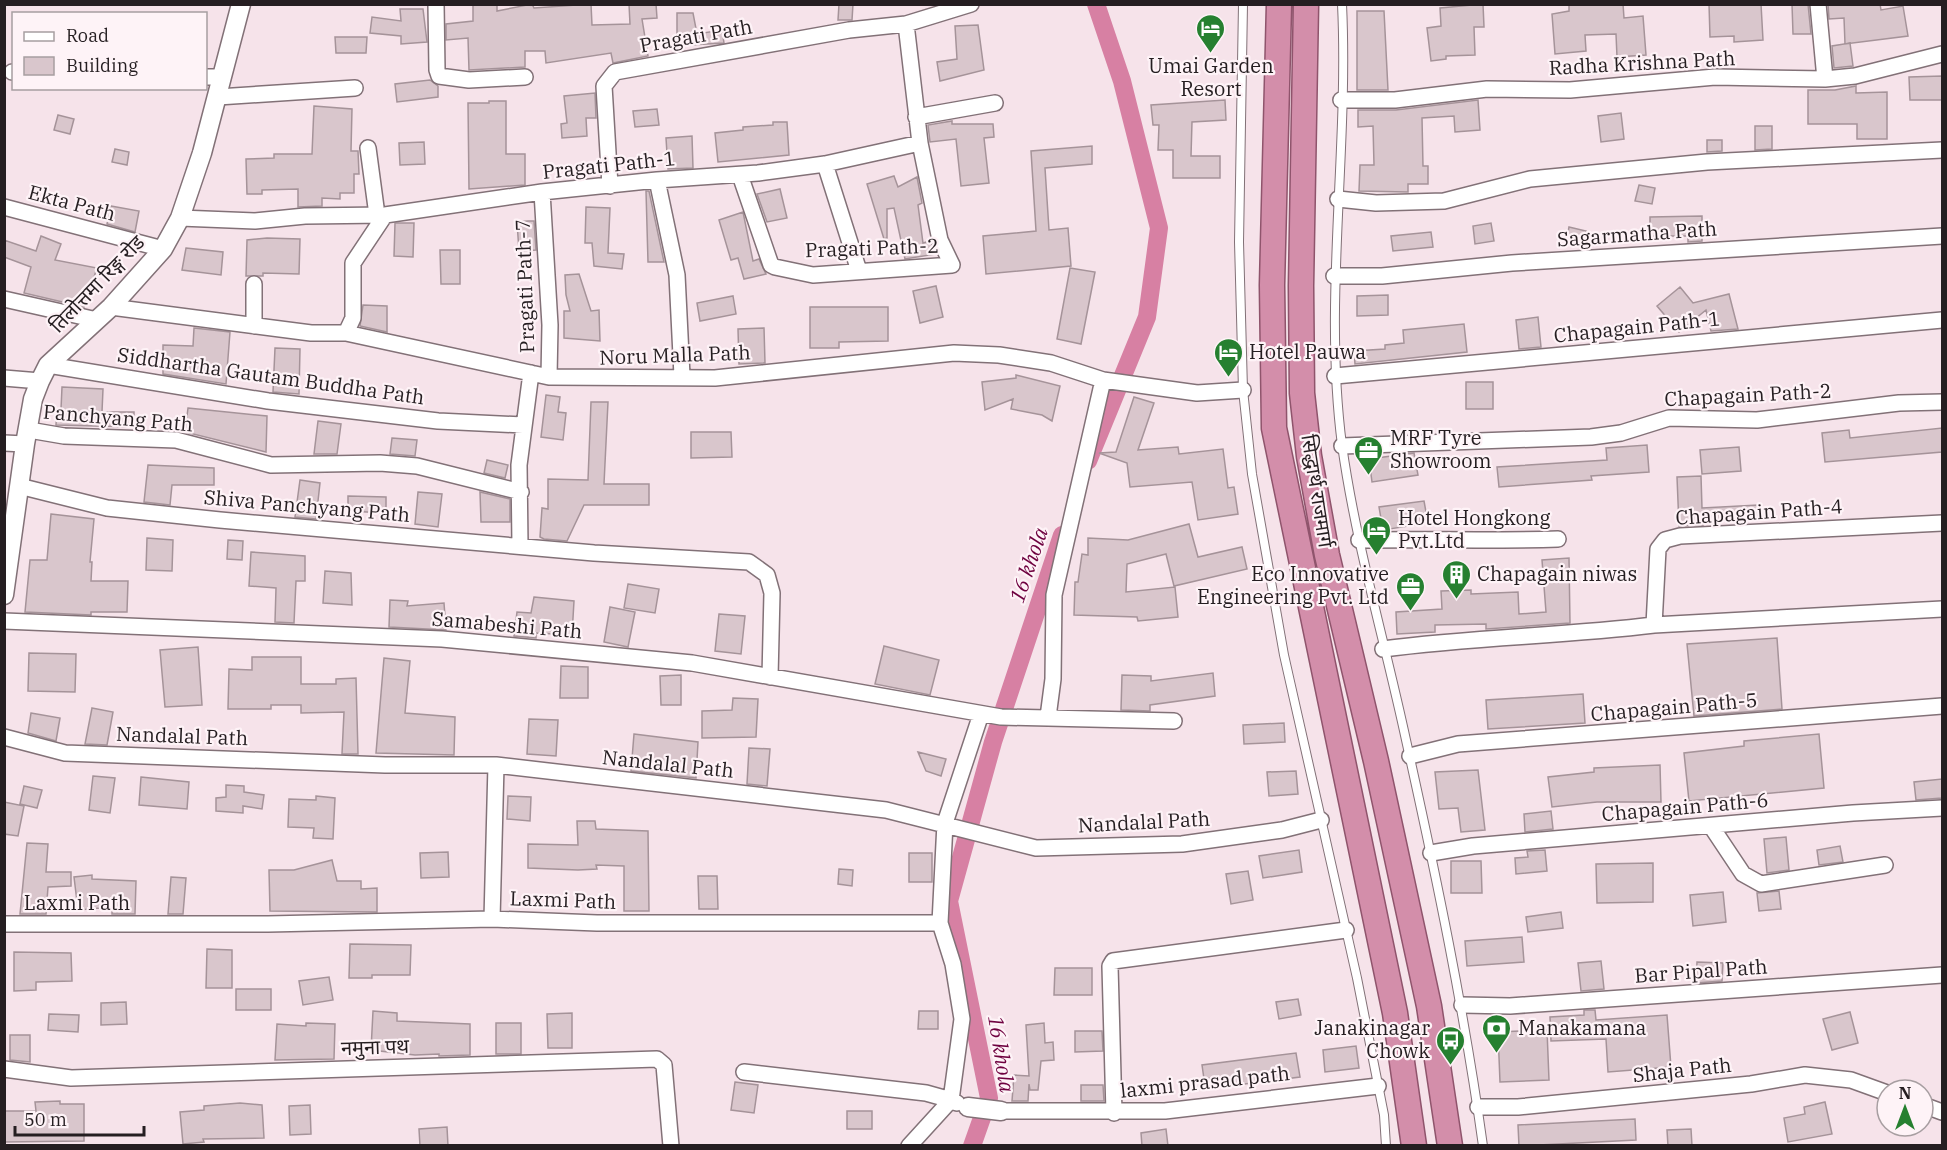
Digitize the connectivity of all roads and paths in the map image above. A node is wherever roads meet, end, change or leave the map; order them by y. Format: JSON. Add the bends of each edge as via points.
{"nodes":[{"id":1,"x":241,"y":4,"type":"edge"},
{"id":2,"x":436,"y":4,"type":"edge"},
{"id":3,"x":971,"y":4,"type":"edge"},
{"id":4,"x":1243,"y":4,"type":"edge"},
{"id":5,"x":1279,"y":4,"type":"edge"},
{"id":6,"x":1306,"y":4,"type":"edge"},
{"id":7,"x":1342,"y":4,"type":"edge"},
{"id":8,"x":1818,"y":4,"type":"edge"},
{"id":9,"x":906,"y":24,"type":"junction"},
{"id":10,"x":1942,"y":54,"type":"edge"},
{"id":11,"x":214,"y":77,"type":"edge"},
{"id":12,"x":525,"y":77,"type":"dead end"},
{"id":13,"x":1825,"y":79,"type":"junction"},
{"id":14,"x":355,"y":88,"type":"dead end"},
{"id":15,"x":218,"y":97,"type":"junction"},
{"id":16,"x":1341,"y":100,"type":"junction"},
{"id":17,"x":995,"y":104,"type":"dead end"},
{"id":18,"x":916,"y":117,"type":"junction"},
{"id":19,"x":920,"y":142,"type":"junction"},
{"id":20,"x":368,"y":148,"type":"dead end"},
{"id":21,"x":1942,"y":150,"type":"edge"},
{"id":22,"x":825,"y":164,"type":"junction"},
{"id":23,"x":740,"y":175,"type":"junction"},
{"id":24,"x":657,"y":180,"type":"junction"},
{"id":25,"x":610,"y":186,"type":"junction"},
{"id":26,"x":542,"y":192,"type":"junction"},
{"id":27,"x":1338,"y":199,"type":"junction"},
{"id":28,"x":4,"y":207,"type":"edge"},
{"id":29,"x":381,"y":215,"type":"junction"},
{"id":30,"x":180,"y":218,"type":"junction"},
{"id":31,"x":1942,"y":236,"type":"edge"},
{"id":32,"x":163,"y":249,"type":"junction"},
{"id":33,"x":859,"y":271,"type":"junction"},
{"id":34,"x":1334,"y":276,"type":"junction"},
{"id":35,"x":254,"y":284,"type":"dead end"},
{"id":36,"x":4,"y":299,"type":"edge"},
{"id":37,"x":111,"y":308,"type":"junction"},
{"id":38,"x":97,"y":320,"type":"junction"},
{"id":39,"x":1942,"y":320,"type":"edge"},
{"id":40,"x":254,"y":326,"type":"junction"},
{"id":41,"x":346,"y":333,"type":"junction"},
{"id":42,"x":44,"y":373,"type":"junction"},
{"id":43,"x":531,"y":373,"type":"junction"},
{"id":44,"x":682,"y":376,"type":"junction"},
{"id":45,"x":1335,"y":376,"type":"junction"},
{"id":46,"x":549,"y":377,"type":"junction"},
{"id":47,"x":4,"y":378,"type":"edge"},
{"id":48,"x":1103,"y":380,"type":"junction"},
{"id":49,"x":1243,"y":390,"type":"junction"},
{"id":50,"x":1942,"y":402,"type":"edge"},
{"id":51,"x":524,"y":425,"type":"junction"},
{"id":52,"x":27,"y":437,"type":"junction"},
{"id":53,"x":4,"y":443,"type":"edge"},
{"id":54,"x":1342,"y":446,"type":"junction"},
{"id":55,"x":19,"y":486,"type":"junction"},
{"id":56,"x":521,"y":492,"type":"junction"},
{"id":57,"x":10,"y":515,"type":"edge"},
{"id":58,"x":1942,"y":522,"type":"edge"},
{"id":59,"x":1558,"y":539,"type":"dead end"},
{"id":60,"x":1359,"y":540,"type":"junction"},
{"id":61,"x":520,"y":545,"type":"junction"},
{"id":62,"x":4,"y":595,"type":"edge"},
{"id":63,"x":1942,"y":609,"type":"edge"},
{"id":64,"x":4,"y":621,"type":"edge"},
{"id":65,"x":1654,"y":625,"type":"junction"},
{"id":66,"x":1383,"y":649,"type":"junction"},
{"id":67,"x":770,"y":677,"type":"junction"},
{"id":68,"x":1942,"y":706,"type":"edge"},
{"id":69,"x":981,"y":714,"type":"junction"},
{"id":70,"x":1048,"y":717,"type":"junction"},
{"id":71,"x":1174,"y":722,"type":"dead end"},
{"id":72,"x":4,"y":737,"type":"edge"},
{"id":73,"x":1410,"y":756,"type":"junction"},
{"id":74,"x":496,"y":765,"type":"junction"},
{"id":75,"x":1942,"y":808,"type":"edge"},
{"id":76,"x":1321,"y":820,"type":"junction"},
{"id":77,"x":945,"y":823,"type":"junction"},
{"id":78,"x":1710,"y":826,"type":"junction"},
{"id":79,"x":1431,"y":853,"type":"junction"},
{"id":80,"x":1885,"y":865,"type":"dead end"},
{"id":81,"x":492,"y":919,"type":"junction"},
{"id":82,"x":940,"y":923,"type":"junction"},
{"id":83,"x":4,"y":924,"type":"edge"},
{"id":84,"x":1346,"y":930,"type":"junction"},
{"id":85,"x":1942,"y":975,"type":"edge"},
{"id":86,"x":1462,"y":1005,"type":"junction"},
{"id":87,"x":4,"y":1069,"type":"edge"},
{"id":88,"x":744,"y":1072,"type":"dead end"},
{"id":89,"x":1378,"y":1086,"type":"junction"},
{"id":90,"x":1875,"y":1089,"type":"edge"},
{"id":91,"x":959,"y":1104,"type":"junction"},
{"id":92,"x":1478,"y":1107,"type":"junction"},
{"id":93,"x":1001,"y":1111,"type":"joint"},
{"id":94,"x":1114,"y":1113,"type":"junction"},
{"id":95,"x":671,"y":1146,"type":"edge"},
{"id":96,"x":909,"y":1146,"type":"edge"},
{"id":97,"x":1386,"y":1146,"type":"edge"},
{"id":98,"x":1414,"y":1146,"type":"edge"},
{"id":99,"x":1450,"y":1146,"type":"edge"},
{"id":100,"x":1483,"y":1146,"type":"edge"}],
"edges":[{"from":1,"to":11,"type":"street","name":"तिलोत्तमा रिङ्ग रोड"},
{"from":2,"to":12,"type":"street","via":[[439,76],[469,80]]},
{"from":3,"to":9,"type":"street","name":"Pragati Path"},
{"from":4,"to":49,"type":"lane","via":[[1239,242]]},
{"from":5,"to":98,"type":"highway","name":"सिद्धार्थ राजमार्ग","via":[[1272,297],[1274,428],[1393,1002]]},
{"from":6,"to":99,"type":"highway","name":"सिद्धार्थ राजमार्ग","via":[[1301,297],[1302,393],[1309,456],[1339,609],[1429,1006]]},
{"from":7,"to":16,"type":"lane"},
{"from":8,"to":13,"type":"street"},
{"from":9,"to":18,"type":"street"},
{"from":9,"to":25,"type":"street","name":"Pragati Path","via":[[849,30],[615,72],[604,87]]},
{"from":10,"to":13,"type":"street","name":"Radha Krishna Path","via":[[1855,76]]},
{"from":11,"to":15,"type":"street","name":"तिलोत्तमा रिङ्ग रोड"},
{"from":13,"to":16,"type":"street","name":"Radha Krishna Path","via":[[1715,77],[1570,90],[1487,89],[1395,100]]},
{"from":14,"to":15,"type":"street"},
{"from":15,"to":30,"type":"street","name":"तिलोत्तमा रिङ्ग रोड"},
{"from":16,"to":27,"type":"lane"},
{"from":17,"to":18,"type":"street"},
{"from":18,"to":19,"type":"street"},
{"from":19,"to":22,"type":"street","name":"Pragati Path-1"},
{"from":19,"to":33,"type":"street","name":"Pragati Path-2","via":[[940,240],[952,265]]},
{"from":20,"to":29,"type":"street"},
{"from":21,"to":27,"type":"street","via":[[1707,162],[1530,179],[1444,201],[1376,203]]},
{"from":22,"to":23,"type":"street","name":"Pragati Path-1"},
{"from":22,"to":33,"type":"street"},
{"from":23,"to":24,"type":"street","name":"Pragati Path-1"},
{"from":23,"to":33,"type":"street","name":"Pragati Path-2","via":[[771,265],[813,275]]},
{"from":24,"to":25,"type":"street","name":"Pragati Path-1"},
{"from":24,"to":44,"type":"street","via":[[677,275]]},
{"from":25,"to":26,"type":"street","name":"Pragati Path-1"},
{"from":26,"to":29,"type":"street","name":"Pragati Path-1"},
{"from":26,"to":46,"type":"street","name":"Pragati Path-7"},
{"from":27,"to":34,"type":"lane"},
{"from":28,"to":32,"type":"street","name":"Ekta Path"},
{"from":29,"to":30,"type":"street","name":"Pragati Path-1","via":[[255,221]]},
{"from":29,"to":41,"type":"street","via":[[353,263],[353,318]]},
{"from":30,"to":32,"type":"street","name":"तिलोत्तमा रिङ्ग रोड"},
{"from":31,"to":34,"type":"street","name":"Sagarmatha Path","via":[[1382,276]]},
{"from":32,"to":37,"type":"street","name":"तिलोत्तमा रिङ्ग रोड"},
{"from":34,"to":45,"type":"lane"},
{"from":35,"to":40,"type":"street"},
{"from":36,"to":38,"type":"street"},
{"from":37,"to":38,"type":"street","name":"तिलोत्तमा रिङ्ग रोड"},
{"from":37,"to":40,"type":"street","name":"Noru Malla Path"},
{"from":38,"to":42,"type":"street","name":"तिलोत्तमा रिङ्ग रोड"},
{"from":39,"to":45,"type":"street","name":"Chapagain Path-1"},
{"from":40,"to":41,"type":"street","name":"Noru Malla Path"},
{"from":41,"to":43,"type":"street","name":"Noru Malla Path"},
{"from":42,"to":47,"type":"street","name":"Siddhartha Gautam Buddha Path"},
{"from":42,"to":51,"type":"street","name":"Siddhartha Gautam Buddha Path","via":[[438,421]]},
{"from":42,"to":52,"type":"street","via":[[33,399]]},
{"from":43,"to":46,"type":"street","name":"Noru Malla Path"},
{"from":43,"to":51,"type":"street"},
{"from":44,"to":46,"type":"street","name":"Noru Malla Path"},
{"from":44,"to":48,"type":"street","name":"Noru Malla Path","via":[[715,378],[954,353],[1051,363]]},
{"from":45,"to":54,"type":"lane"},
{"from":48,"to":49,"type":"street","name":"Noru Malla Path","via":[[1197,393]]},
{"from":48,"to":70,"type":"street","via":[[1054,595],[1053,679]]},
{"from":49,"to":76,"type":"lane","via":[[1252,474],[1282,644]]},
{"from":50,"to":54,"type":"street","name":"Chapagain Path-2","via":[[1899,403],[1757,420],[1669,418],[1622,433],[1591,437]]},
{"from":51,"to":56,"type":"street","via":[[519,465]]},
{"from":52,"to":53,"type":"street","name":"Panchyang Path"},
{"from":52,"to":55,"type":"street"},
{"from":52,"to":56,"type":"street","name":"Panchyang Path","via":[[176,440],[272,465],[417,466]]},
{"from":54,"to":60,"type":"lane"},
{"from":55,"to":57,"type":"street"},
{"from":55,"to":61,"type":"street","name":"Shiva Panchyang Path","via":[[107,508]]},
{"from":56,"to":61,"type":"street"},
{"from":57,"to":62,"type":"street"},
{"from":58,"to":65,"type":"street","name":"Chapagain Path-4","via":[[1680,536],[1665,540],[1658,549]]},
{"from":59,"to":60,"type":"street"},
{"from":60,"to":66,"type":"lane"},
{"from":61,"to":67,"type":"street","name":"Shiva Panchyang Path","via":[[749,562],[767,575],[772,593]]},
{"from":63,"to":65,"type":"street"},
{"from":64,"to":67,"type":"street","name":"Samabeshi Path","via":[[442,639],[692,663]]},
{"from":65,"to":66,"type":"street"},
{"from":66,"to":73,"type":"lane"},
{"from":67,"to":69,"type":"street","name":"Samabeshi Path"},
{"from":68,"to":73,"type":"street","name":"Chapagain Path-5","via":[[1458,744]]},
{"from":69,"to":70,"type":"street","name":"Samabeshi Path"},
{"from":69,"to":77,"type":"street"},
{"from":70,"to":71,"type":"street","name":"Samabeshi Path"},
{"from":72,"to":74,"type":"street","name":"Nandalal Path","via":[[66,753],[385,765]]},
{"from":73,"to":79,"type":"lane"},
{"from":74,"to":77,"type":"street","name":"Nandalal Path","via":[[886,810]]},
{"from":74,"to":81,"type":"street"},
{"from":75,"to":78,"type":"street","name":"Chapagain Path-6"},
{"from":76,"to":77,"type":"street","name":"Nandalal Path","via":[[1282,830],[1182,844],[1036,848]]},
{"from":76,"to":84,"type":"lane"},
{"from":77,"to":82,"type":"street"},
{"from":78,"to":79,"type":"street","name":"Chapagain Path-6"},
{"from":78,"to":80,"type":"street","via":[[1743,874],[1761,884]]},
{"from":79,"to":86,"type":"lane"},
{"from":81,"to":82,"type":"street","name":"Laxmi Path","via":[[597,923]]},
{"from":81,"to":83,"type":"street","name":"Laxmi Path"},
{"from":82,"to":91,"type":"street","via":[[954,964],[962,1019]]},
{"from":84,"to":89,"type":"lane"},
{"from":84,"to":94,"type":"street","via":[[1113,961],[1110,966]]},
{"from":85,"to":86,"type":"street","name":"Bar Pipal Path","via":[[1510,1006]]},
{"from":86,"to":92,"type":"lane"},
{"from":87,"to":95,"type":"street","name":"नमुना पथ","via":[[71,1078],[657,1059],[664,1065]]},
{"from":88,"to":91,"type":"street","via":[[926,1093]]},
{"from":89,"to":94,"type":"street","name":"laxmi prasad path","via":[[1165,1111]]},
{"from":89,"to":97,"type":"lane"},
{"from":90,"to":92,"type":"street","name":"Shaja Path","via":[[1851,1080],[1805,1075],[1518,1107]]},
{"from":91,"to":93,"type":"street"},
{"from":91,"to":96,"type":"street"},
{"from":92,"to":100,"type":"lane"},
{"from":93,"to":94,"type":"street","name":"laxmi prasad path"}]}
